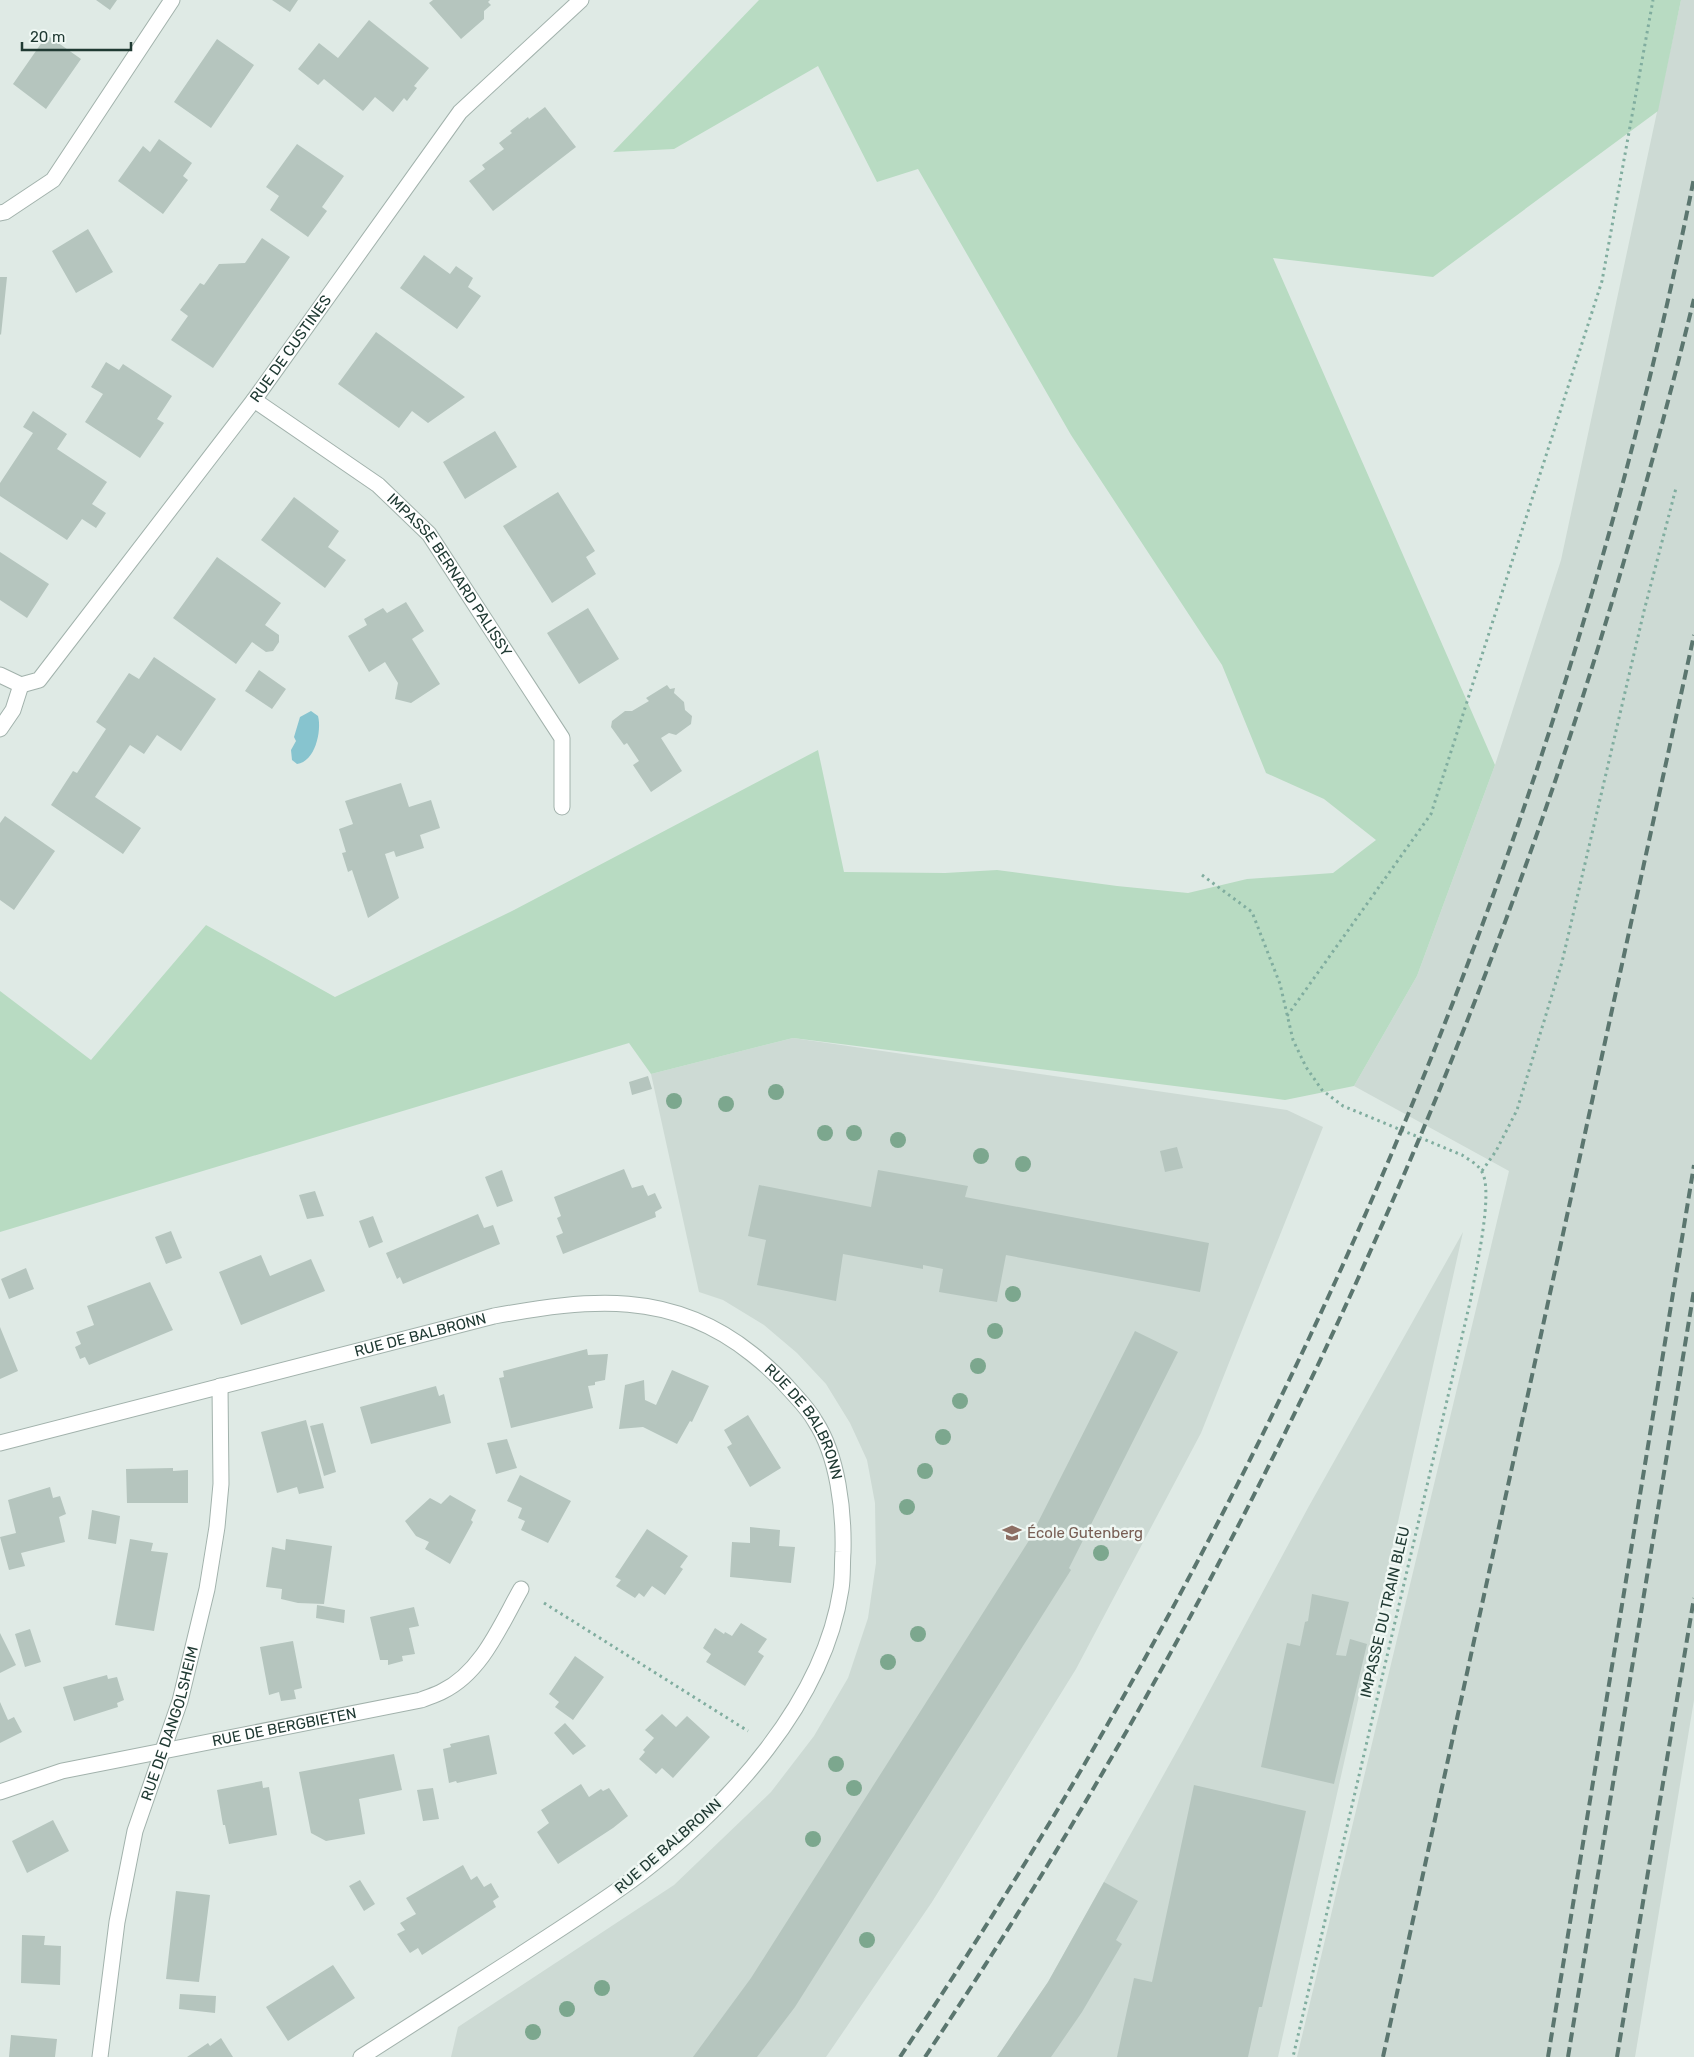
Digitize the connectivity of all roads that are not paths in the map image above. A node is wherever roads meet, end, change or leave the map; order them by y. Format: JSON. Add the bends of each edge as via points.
{"nodes":[{"id":1,"x":172,"y":0,"type":"edge"},
{"id":2,"x":582,"y":0,"type":"edge"},
{"id":3,"x":0,"y":213,"type":"edge"},
{"id":4,"x":254,"y":400,"type":"junction"},
{"id":5,"x":0,"y":675,"type":"edge"},
{"id":6,"x":21,"y":685,"type":"junction"},
{"id":7,"x":0,"y":729,"type":"edge"},
{"id":8,"x":562,"y":807,"type":"dead end"},
{"id":9,"x":220,"y":1386,"type":"junction"},
{"id":10,"x":0,"y":1443,"type":"edge"},
{"id":11,"x":521,"y":1589,"type":"road end"},
{"id":12,"x":162,"y":1752,"type":"junction"},
{"id":13,"x":0,"y":1792,"type":"edge"},
{"id":14,"x":100,"y":2057,"type":"edge"},
{"id":15,"x":361,"y":2057,"type":"edge"}],
"edges":[{"from":1,"to":3,"type":"street","via":[[53,180]]},
{"from":2,"to":4,"type":"street","name":"RUE DE CUSTINES","via":[[460,112]]},
{"from":4,"to":6,"type":"street","name":"RUE DE CUSTINES","via":[[38,680]]},
{"from":4,"to":8,"type":"street","name":"IMPASSE BERNARD PALISSY","via":[[378,485],[429,534],[562,738]]},
{"from":5,"to":6,"type":"street"},
{"from":6,"to":7,"type":"street","via":[[13,710]]},
{"from":9,"to":10,"type":"street","name":"RUE DE BALBRONN"},
{"from":9,"to":12,"type":"street","name":"RUE DE DANGOLSHEIM","via":[[221,1484],[217,1528],[196,1637],[180,1701]]},
{"from":9,"to":15,"type":"street","name":"RUE DE BALBRONN","via":[[484,1318],[552,1306],[633,1304],[665,1309],[696,1319],[732,1338],[788,1387],[816,1422],[831,1456],[841,1500],[841,1588],[830,1633],[811,1680],[789,1718],[742,1779],[706,1817],[641,1873]]},
{"from":11,"to":12,"type":"street","name":"RUE DE BERGBIETEN","via":[[489,1646],[466,1675],[444,1691],[421,1700]]},
{"from":12,"to":13,"type":"street","name":"RUE DE BERGBIETEN","via":[[62,1771]]},
{"from":12,"to":14,"type":"street","name":"RUE DE DANGOLSHEIM","via":[[135,1831],[113,1949]]}]}
